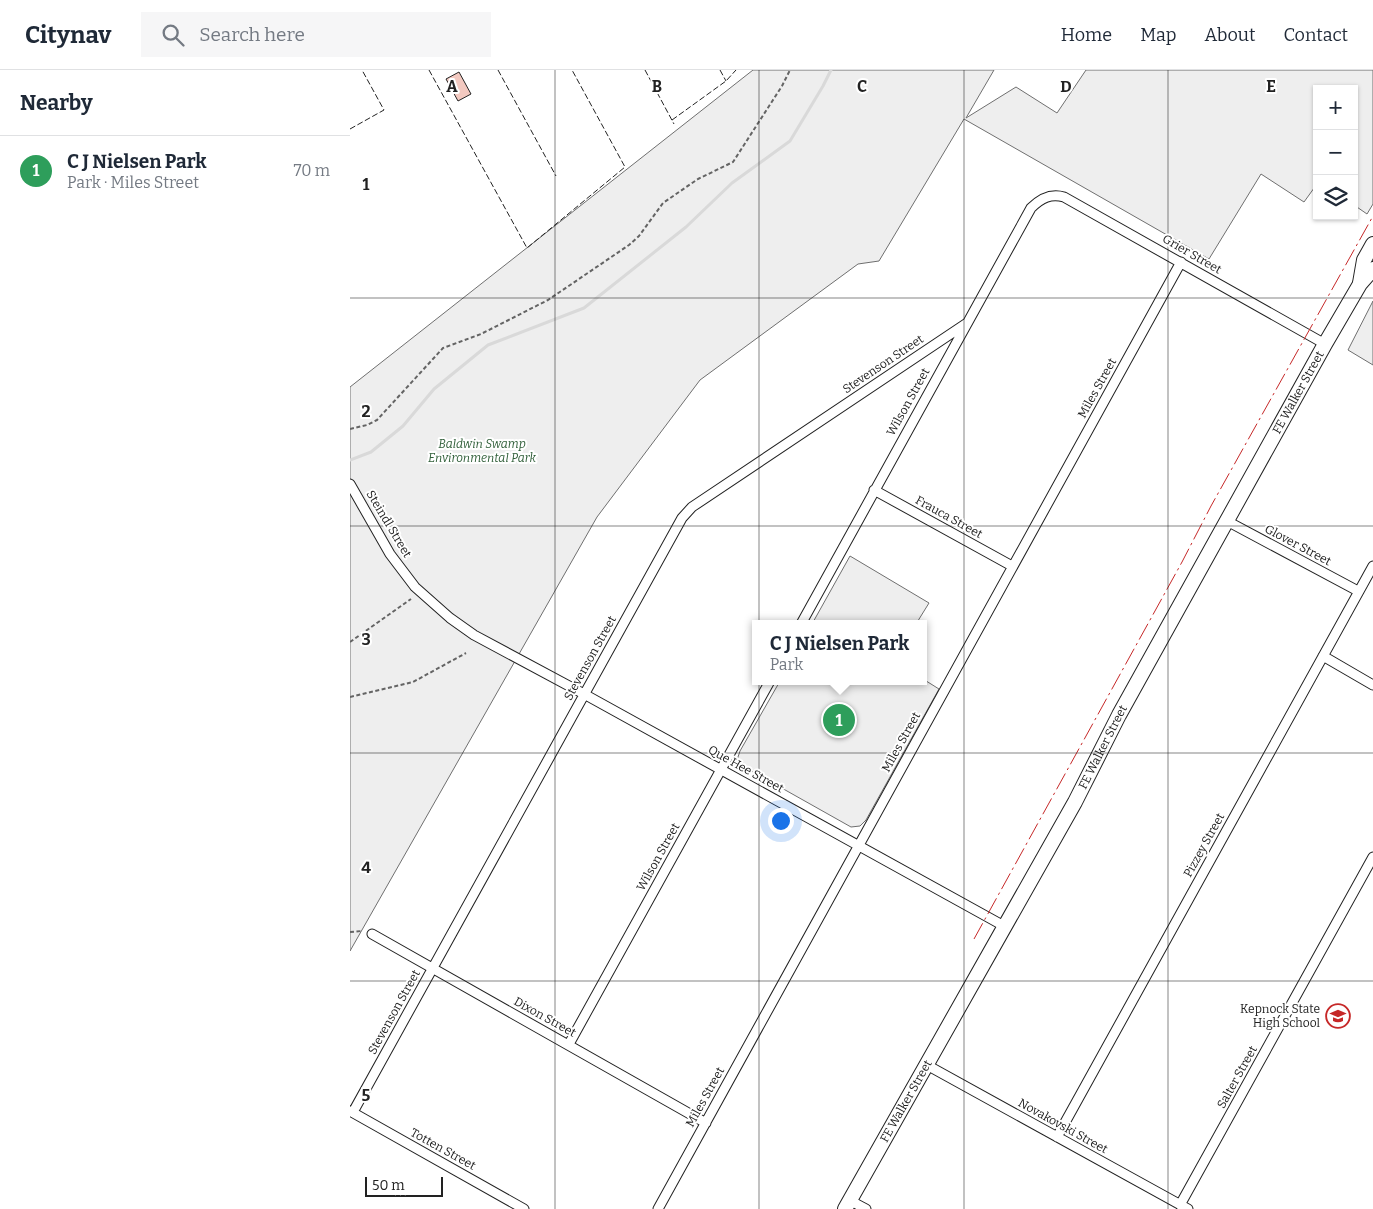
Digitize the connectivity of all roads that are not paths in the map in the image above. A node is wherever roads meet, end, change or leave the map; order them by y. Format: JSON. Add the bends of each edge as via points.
{"nodes":[{"id":1,"x":1043,"y":198,"type":"joint"},
{"id":2,"x":1373,"y":244,"type":"edge"},
{"id":3,"x":1181,"y":262,"type":"junction"},
{"id":4,"x":1373,"y":269,"type":"edge"},
{"id":5,"x":1360,"y":284,"type":"junction"},
{"id":6,"x":967,"y":323,"type":"junction"},
{"id":7,"x":1325,"y":344,"type":"junction"},
{"id":8,"x":350,"y":484,"type":"edge"},
{"id":9,"x":874,"y":490,"type":"junction"},
{"id":10,"x":1227,"y":521,"type":"junction"},
{"id":11,"x":1012,"y":566,"type":"junction"},
{"id":12,"x":1373,"y":566,"type":"edge"},
{"id":13,"x":1358,"y":591,"type":"junction"},
{"id":14,"x":803,"y":620,"type":"edge"},
{"id":15,"x":474,"y":635,"type":"joint"},
{"id":16,"x":1323,"y":656,"type":"junction"},
{"id":17,"x":768,"y":685,"type":"edge"},
{"id":18,"x":1373,"y":685,"type":"edge"},
{"id":19,"x":584,"y":694,"type":"junction"},
{"id":20,"x":721,"y":769,"type":"junction"},
{"id":21,"x":858,"y":845,"type":"junction"},
{"id":22,"x":1373,"y":857,"type":"edge"},
{"id":23,"x":1004,"y":926,"type":"junction"},
{"id":24,"x":372,"y":934,"type":"road end"},
{"id":25,"x":433,"y":969,"type":"junction"},
{"id":26,"x":569,"y":1044,"type":"junction"},
{"id":27,"x":925,"y":1064,"type":"junction"},
{"id":28,"x":351,"y":1111,"type":"edge"},
{"id":29,"x":706,"y":1123,"type":"junction"},
{"id":30,"x":1057,"y":1137,"type":"junction"},
{"id":31,"x":847,"y":1204,"type":"edge"},
{"id":32,"x":1184,"y":1207,"type":"edge"},
{"id":33,"x":524,"y":1209,"type":"edge"},
{"id":34,"x":658,"y":1209,"type":"edge"},
{"id":35,"x":866,"y":1209,"type":"edge"}],
"edges":[{"from":1,"to":3,"type":"street","name":"Grier Street","via":[[1051,195],[1064,197]]},
{"from":1,"to":6,"type":"street","name":"Wilson Street","via":[[1031,208]]},
{"from":2,"to":5,"type":"main road","name":"FE Walker Street","via":[[1364,260]]},
{"from":3,"to":7,"type":"street","name":"Grier Street"},
{"from":3,"to":11,"type":"street","name":"Miles Street"},
{"from":4,"to":5,"type":"main road","name":"FE Walker Street"},
{"from":5,"to":7,"type":"main road","name":"FE Walker Street"},
{"from":6,"to":9,"type":"street","name":"Wilson Street"},
{"from":6,"to":19,"type":"street","name":"Stevenson Street","via":[[692,507],[682,518]]},
{"from":7,"to":10,"type":"main road","name":"FE Walker Street"},
{"from":8,"to":15,"type":"street","name":"Steindl Street","via":[[390,554],[415,586]]},
{"from":9,"to":11,"type":"street","name":"Frauca Street"},
{"from":9,"to":14,"type":"street","name":"Wilson Street"},
{"from":10,"to":13,"type":"street","name":"Glover Street"},
{"from":10,"to":23,"type":"main road","name":"FE Walker Street"},
{"from":11,"to":21,"type":"street","name":"Miles Street"},
{"from":12,"to":13,"type":"street","name":"Pizzey Street"},
{"from":13,"to":16,"type":"street","name":"Pizzey Street"},
{"from":15,"to":19,"type":"street","name":"Que Hee Street"},
{"from":16,"to":18,"type":"street"},
{"from":16,"to":30,"type":"street","name":"Pizzey Street"},
{"from":17,"to":20,"type":"street","name":"Wilson Street"},
{"from":19,"to":20,"type":"street","name":"Que Hee Street"},
{"from":19,"to":25,"type":"street","name":"Stevenson Street"},
{"from":20,"to":21,"type":"street","name":"Que Hee Street"},
{"from":20,"to":26,"type":"street","name":"Wilson Street"},
{"from":21,"to":23,"type":"street","name":"Que Hee Street"},
{"from":21,"to":29,"type":"street","name":"Miles Street"},
{"from":22,"to":32,"type":"street","name":"Salter Street"},
{"from":23,"to":27,"type":"main road","name":"FE Walker Street"},
{"from":24,"to":25,"type":"street","name":"Dixon Street"},
{"from":25,"to":26,"type":"street","name":"Dixon Street"},
{"from":25,"to":28,"type":"street","name":"Stevenson Street"},
{"from":26,"to":29,"type":"street","name":"Dixon Street"},
{"from":27,"to":30,"type":"street","name":"Novakovski Street"},
{"from":27,"to":31,"type":"main road","name":"FE Walker Street"},
{"from":28,"to":33,"type":"street","name":"Totten Street"},
{"from":29,"to":34,"type":"street","name":"Miles Street"},
{"from":30,"to":32,"type":"street","name":"Novakovski Street"},
{"from":31,"to":35,"type":"street"}]}
